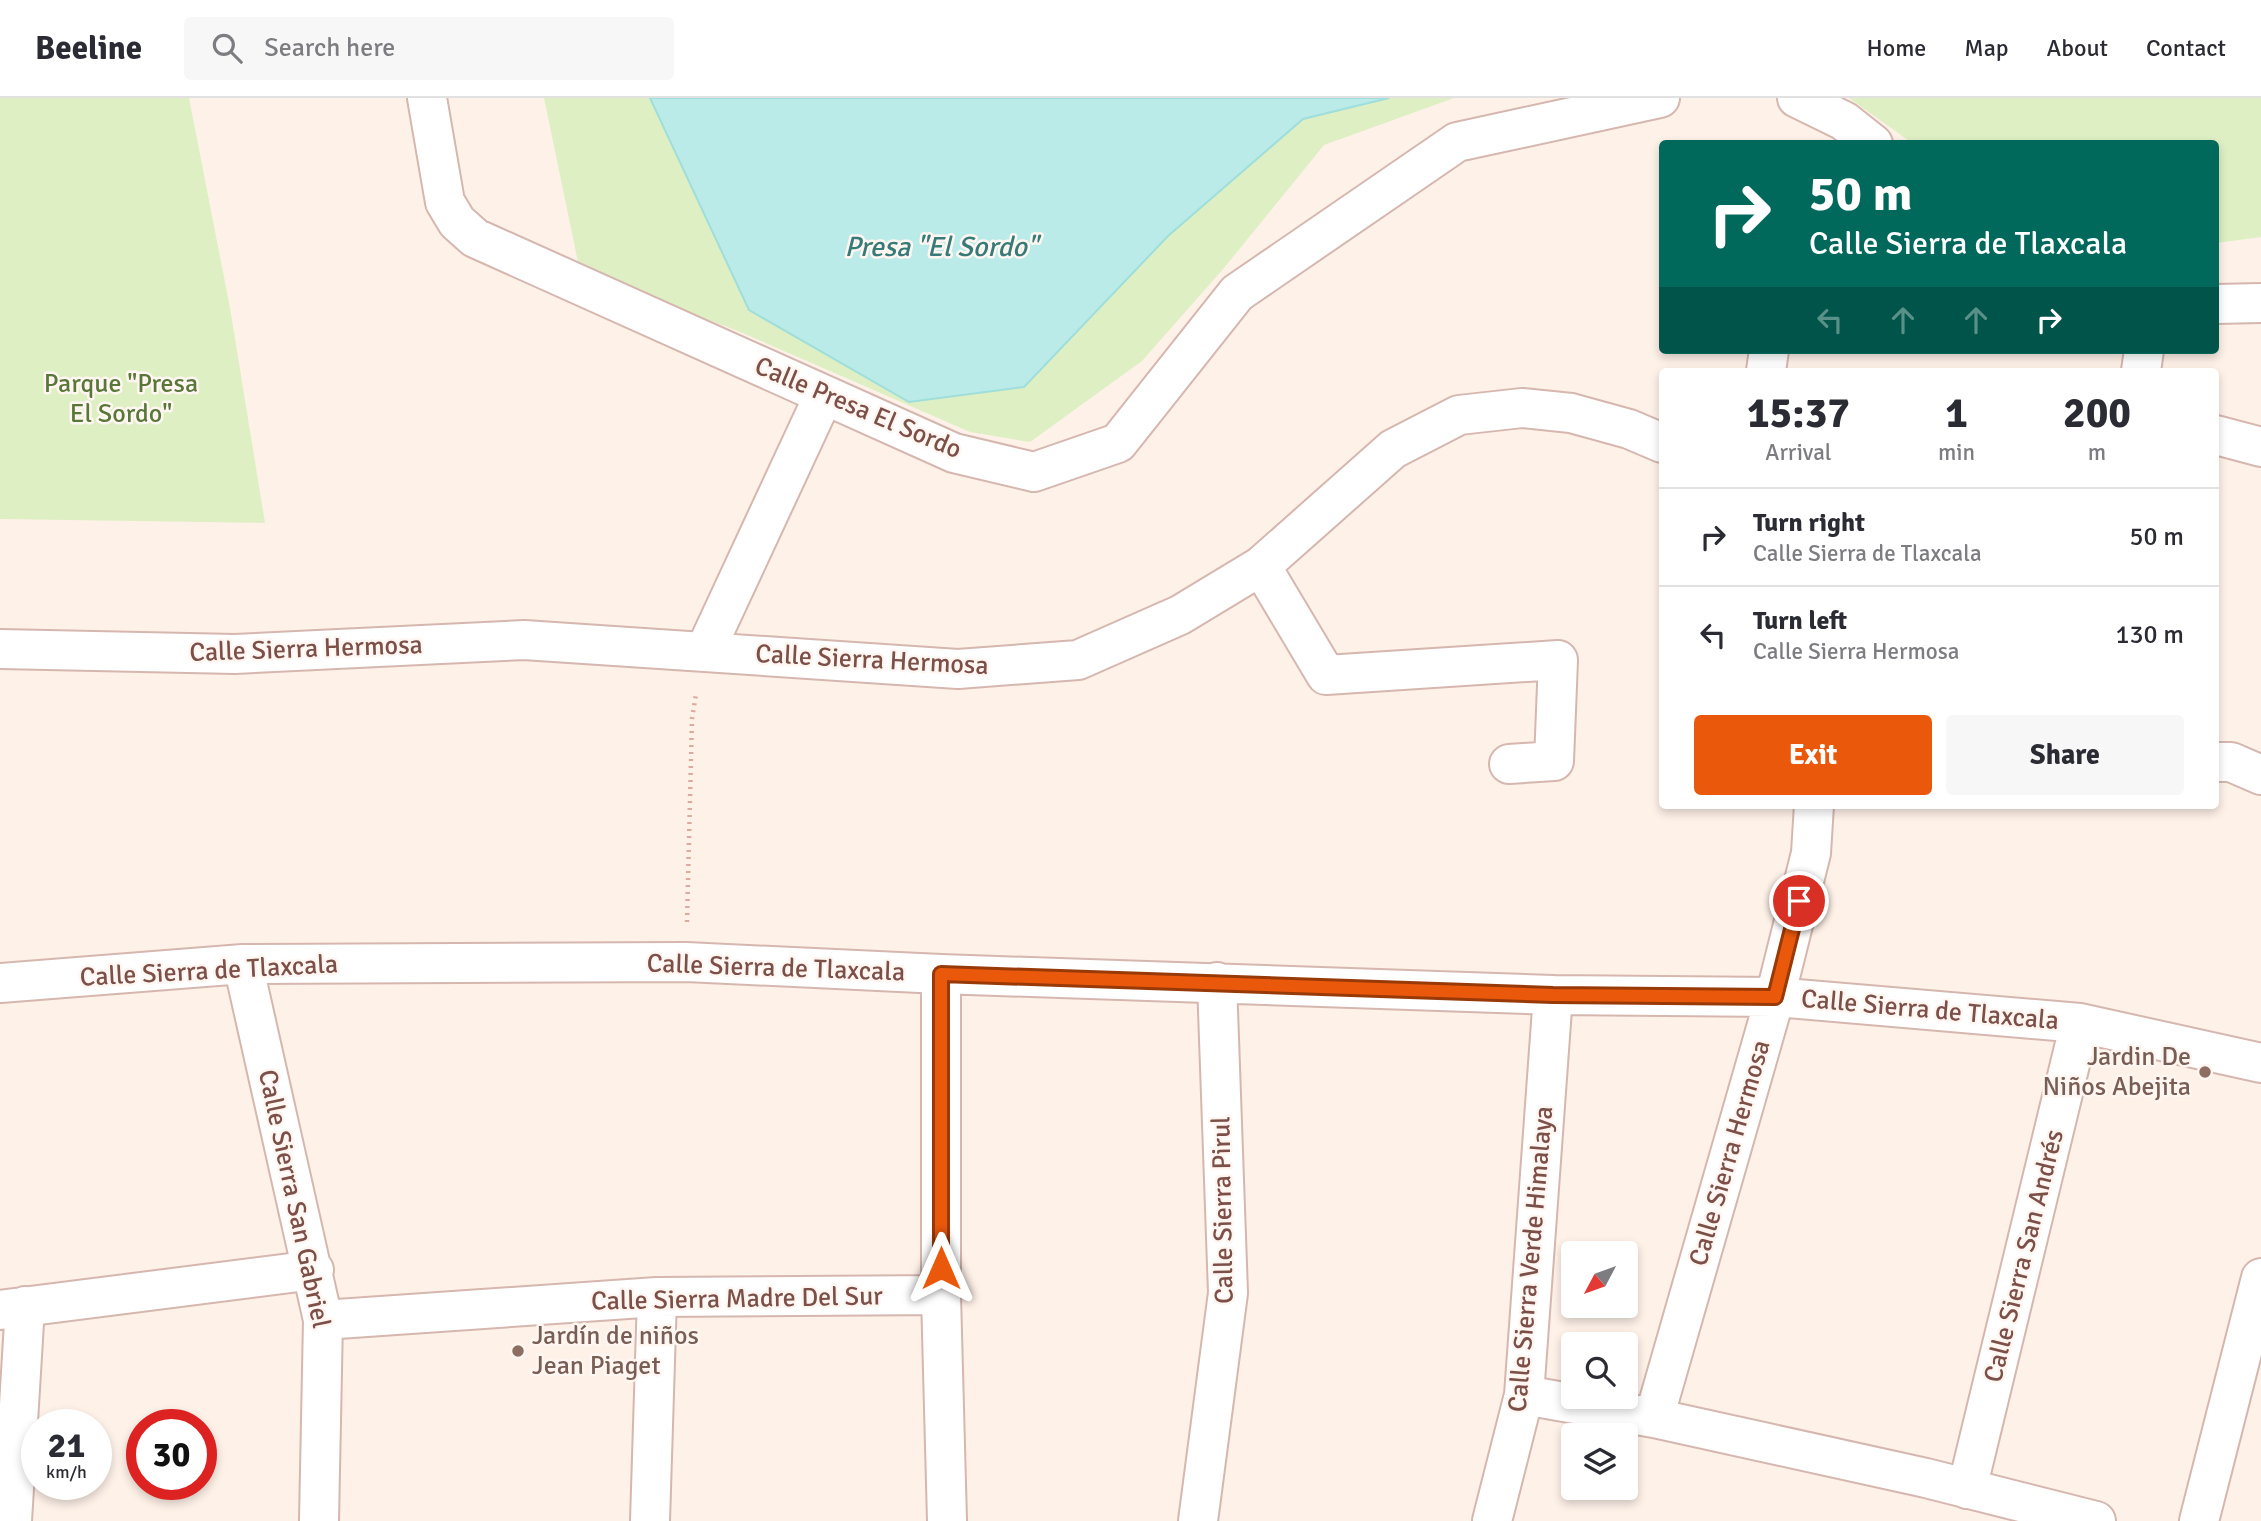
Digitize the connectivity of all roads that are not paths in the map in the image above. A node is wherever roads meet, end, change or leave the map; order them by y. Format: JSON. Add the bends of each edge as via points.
{"nodes":[{"id":1,"x":427,"y":98,"type":"edge"},
{"id":2,"x":1660,"y":98,"type":"edge"},
{"id":3,"x":1797,"y":98,"type":"edge"},
{"id":4,"x":1849,"y":136,"type":"edge"},
{"id":5,"x":2261,"y":303,"type":"edge"},
{"id":6,"x":2219,"y":304,"type":"edge"},
{"id":7,"x":824,"y":395,"type":"junction"},
{"id":8,"x":2219,"y":436,"type":"edge"},
{"id":9,"x":1659,"y":442,"type":"edge"},
{"id":10,"x":2261,"y":447,"type":"edge"},
{"id":11,"x":1261,"y":566,"type":"junction"},
{"id":12,"x":0,"y":649,"type":"edge"},
{"id":13,"x":705,"y":652,"type":"junction"},
{"id":14,"x":2219,"y":762,"type":"edge"},
{"id":15,"x":1509,"y":764,"type":"dead end"},
{"id":16,"x":2261,"y":775,"type":"edge"},
{"id":17,"x":1814,"y":809,"type":"edge"},
{"id":18,"x":243,"y":964,"type":"junction"},
{"id":19,"x":941,"y":974,"type":"junction"},
{"id":20,"x":1217,"y":982,"type":"junction"},
{"id":21,"x":0,"y":983,"type":"edge"},
{"id":22,"x":1553,"y":995,"type":"junction"},
{"id":23,"x":1775,"y":997,"type":"junction"},
{"id":24,"x":2081,"y":1023,"type":"junction"},
{"id":25,"x":2261,"y":1063,"type":"edge"},
{"id":26,"x":314,"y":1270,"type":"junction"},
{"id":27,"x":2261,"y":1278,"type":"edge"},
{"id":28,"x":941,"y":1295,"type":"junction"},
{"id":29,"x":657,"y":1297,"type":"junction"},
{"id":30,"x":13,"y":1308,"type":"edge"},
{"id":31,"x":323,"y":1320,"type":"junction"},
{"id":32,"x":1524,"y":1395,"type":"junction"},
{"id":33,"x":1654,"y":1418,"type":"junction"},
{"id":34,"x":1967,"y":1489,"type":"junction"},
{"id":35,"x":12,"y":1521,"type":"edge"},
{"id":36,"x":319,"y":1521,"type":"edge"},
{"id":37,"x":650,"y":1521,"type":"edge"},
{"id":38,"x":947,"y":1521,"type":"edge"},
{"id":39,"x":1198,"y":1521,"type":"edge"},
{"id":40,"x":1492,"y":1521,"type":"edge"},
{"id":41,"x":2096,"y":1521,"type":"edge"},
{"id":42,"x":2199,"y":1521,"type":"edge"}],
"edges":[{"from":1,"to":7,"type":"street","name":"Calle Presa El Sordo","via":[[445,202],[457,222],[475,238]]},
{"from":2,"to":7,"type":"street","name":"Calle Presa El Sordo","via":[[1457,142],[1237,293],[1118,443],[1034,472],[954,453]]},
{"from":3,"to":4,"type":"street"},
{"from":5,"to":6,"type":"street"},
{"from":7,"to":13,"type":"street"},
{"from":8,"to":10,"type":"street"},
{"from":9,"to":11,"type":"street","name":"Calle Sierra Hermosa","via":[[1571,413],[1522,408],[1459,415],[1393,449]]},
{"from":11,"to":13,"type":"street","name":"Calle Sierra Hermosa","via":[[1180,615],[1078,660],[958,669]]},
{"from":11,"to":15,"type":"street","via":[[1326,675],[1558,660],[1554,761]]},
{"from":12,"to":13,"type":"street","name":"Calle Sierra Hermosa","via":[[235,654],[524,640]]},
{"from":14,"to":16,"type":"street","via":[[2231,762]]},
{"from":17,"to":23,"type":"street","name":"Calle Sierra Hermosa","via":[[1811,853]]},
{"from":18,"to":19,"type":"street","name":"Calle Sierra de Tlaxcala","via":[[686,962]]},
{"from":18,"to":21,"type":"street","name":"Calle Sierra de Tlaxcala"},
{"from":18,"to":26,"type":"street","name":"Calle Sierra San Gabriel"},
{"from":19,"to":20,"type":"street","name":"Calle Sierra de Tlaxcala"},
{"from":19,"to":28,"type":"street"},
{"from":20,"to":22,"type":"street","name":"Calle Sierra de Tlaxcala"},
{"from":20,"to":39,"type":"street","name":"Calle Sierra Pirul","via":[[1228,1293]]},
{"from":22,"to":23,"type":"street","name":"Calle Sierra de Tlaxcala"},
{"from":22,"to":32,"type":"street","name":"Calle Sierra Verde Himalaya"},
{"from":23,"to":24,"type":"street","name":"Calle Sierra de Tlaxcala"},
{"from":23,"to":33,"type":"street","name":"Calle Sierra Hermosa"},
{"from":24,"to":25,"type":"street","name":"Calle Sierra de Tlaxcala"},
{"from":24,"to":34,"type":"street","name":"Calle Sierra San Andrés"},
{"from":26,"to":30,"type":"street"},
{"from":26,"to":31,"type":"street","name":"Calle Sierra San Gabriel"},
{"from":27,"to":42,"type":"street"},
{"from":28,"to":29,"type":"street","name":"Calle Sierra Madre Del Sur"},
{"from":28,"to":38,"type":"street"},
{"from":29,"to":31,"type":"street","name":"Calle Sierra Madre Del Sur"},
{"from":29,"to":37,"type":"street"},
{"from":30,"to":35,"type":"street"},
{"from":31,"to":36,"type":"street","name":"Calle Sierra San Gabriel"},
{"from":32,"to":33,"type":"street"},
{"from":32,"to":40,"type":"street","name":"Calle Sierra Verde Himalaya"},
{"from":33,"to":34,"type":"street"},
{"from":34,"to":41,"type":"street"}]}
